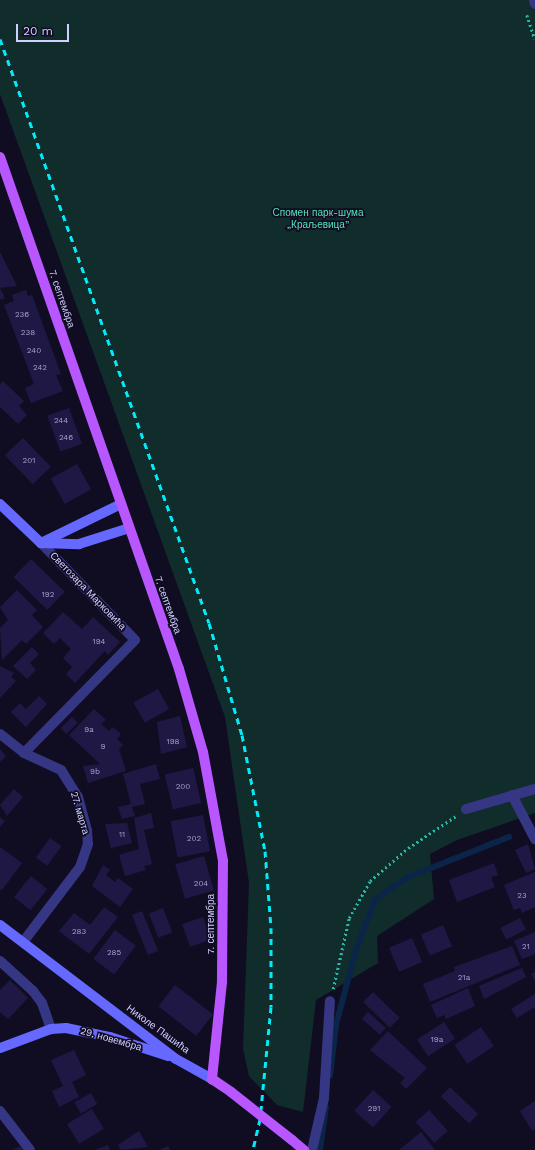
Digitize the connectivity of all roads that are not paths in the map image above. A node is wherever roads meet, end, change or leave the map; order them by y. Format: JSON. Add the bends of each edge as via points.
{"nodes":[{"id":1,"x":534,"y":0,"type":"edge"},
{"id":2,"x":535,"y":4,"type":"edge"},
{"id":3,"x":0,"y":157,"type":"edge"},
{"id":4,"x":0,"y":504,"type":"edge"},
{"id":5,"x":121,"y":504,"type":"junction"},
{"id":6,"x":129,"y":528,"type":"junction"},
{"id":7,"x":41,"y":543,"type":"junction"},
{"id":8,"x":0,"y":734,"type":"edge"},
{"id":9,"x":24,"y":753,"type":"junction"},
{"id":10,"x":535,"y":789,"type":"edge"},
{"id":11,"x":512,"y":795,"type":"junction"},
{"id":12,"x":466,"y":809,"type":"road end"},
{"id":13,"x":535,"y":839,"type":"edge"},
{"id":14,"x":0,"y":925,"type":"edge"},
{"id":15,"x":23,"y":942,"type":"junction"},
{"id":16,"x":0,"y":961,"type":"edge"},
{"id":17,"x":330,"y":1001,"type":"road end"},
{"id":18,"x":51,"y":1030,"type":"junction"},
{"id":19,"x":0,"y":1048,"type":"edge"},
{"id":20,"x":176,"y":1059,"type":"junction"},
{"id":21,"x":212,"y":1079,"type":"junction"},
{"id":22,"x":0,"y":1111,"type":"edge"},
{"id":23,"x":30,"y":1150,"type":"edge"},
{"id":24,"x":304,"y":1150,"type":"edge"},
{"id":25,"x":312,"y":1150,"type":"edge"}],
"edges":[{"from":1,"to":2,"type":"street"},
{"from":3,"to":5,"type":"main road","name":"7. септембра"},
{"from":4,"to":7,"type":"street","name":"Светозара Марковића"},
{"from":5,"to":6,"type":"main road","name":"7. септембра"},
{"from":5,"to":7,"type":"street","name":"Светозара Марковића"},
{"from":6,"to":7,"type":"street","name":"Светозара Марковића","via":[[78,544]]},
{"from":6,"to":21,"type":"main road","name":"7. септембра","via":[[193,715],[219,835],[223,959]]},
{"from":7,"to":9,"type":"street","name":"Светозара Марковића","via":[[135,640]]},
{"from":8,"to":9,"type":"street","name":"27. марта"},
{"from":9,"to":15,"type":"street","name":"27. марта","via":[[45,760],[70,780],[88,844],[80,867]]},
{"from":10,"to":11,"type":"street"},
{"from":11,"to":12,"type":"street"},
{"from":11,"to":13,"type":"street"},
{"from":14,"to":15,"type":"street","name":"Николе Пашића"},
{"from":15,"to":20,"type":"street","name":"Николе Пашића"},
{"from":16,"to":18,"type":"street","via":[[34,991],[42,1003]]},
{"from":17,"to":25,"type":"street","via":[[324,1098]]},
{"from":18,"to":19,"type":"street","name":"29. новембра"},
{"from":18,"to":20,"type":"street","name":"29. новембра","via":[[80,1029]]},
{"from":20,"to":21,"type":"street","name":"Николе Пашића"},
{"from":21,"to":24,"type":"main road","name":"Николе Пашића","bridge":true},
{"from":22,"to":23,"type":"street"}]}
